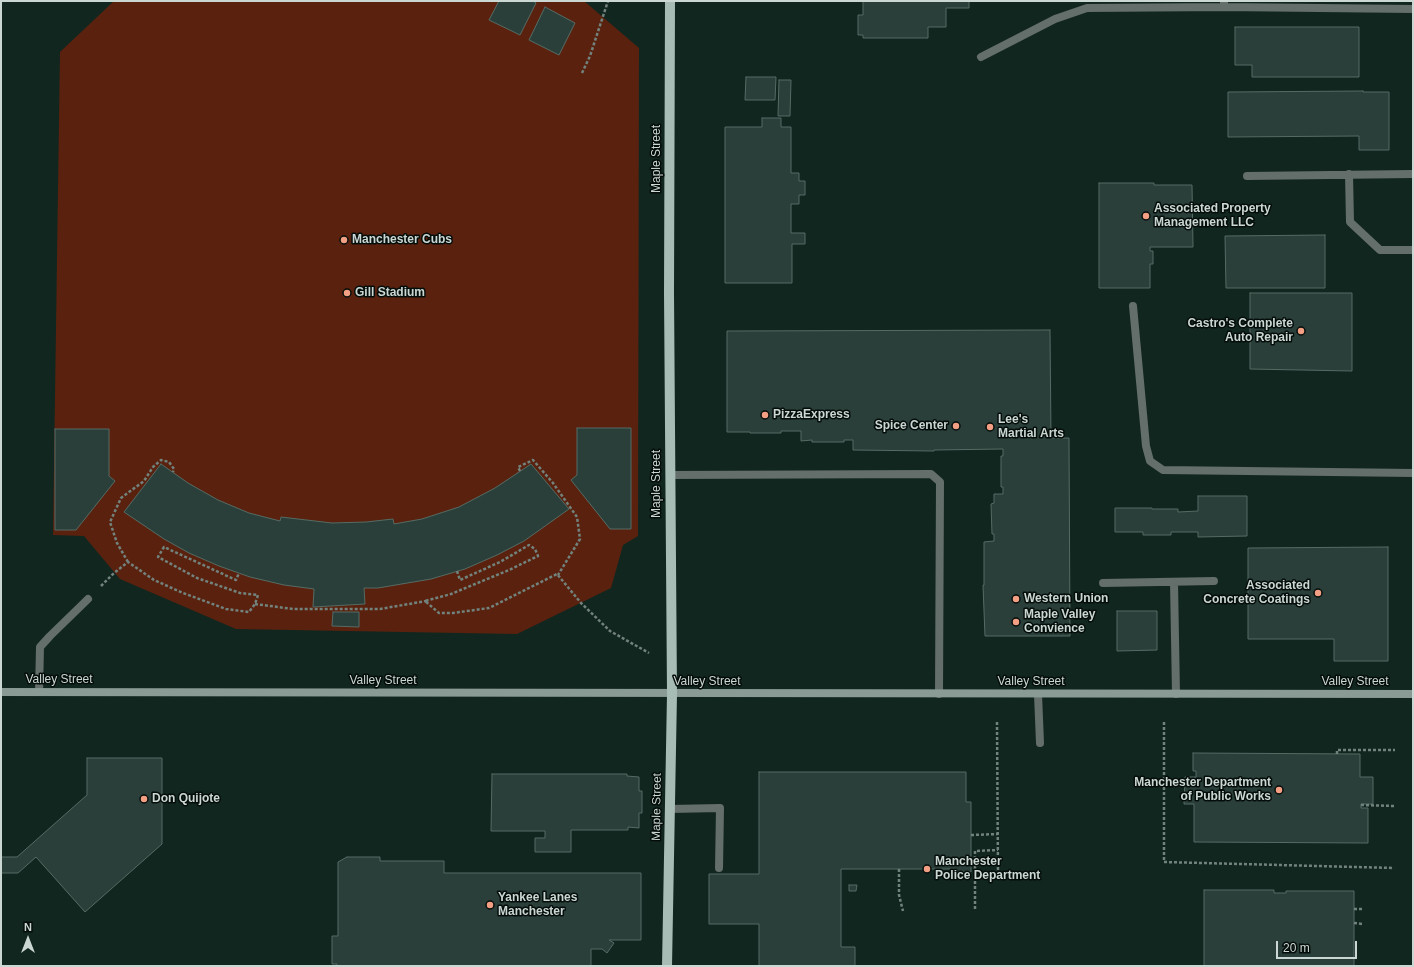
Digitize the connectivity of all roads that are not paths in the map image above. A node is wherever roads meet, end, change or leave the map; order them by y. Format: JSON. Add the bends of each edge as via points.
{"nodes":[{"id":1,"x":670,"y":1,"type":"edge"},
{"id":2,"x":1224,"y":4,"type":"edge"},
{"id":3,"x":1413,"y":9,"type":"edge"},
{"id":4,"x":981,"y":57,"type":"dead end"},
{"id":5,"x":1349,"y":174,"type":"junction"},
{"id":6,"x":1413,"y":174,"type":"edge"},
{"id":7,"x":1247,"y":176,"type":"dead end"},
{"id":8,"x":1413,"y":250,"type":"edge"},
{"id":9,"x":1133,"y":306,"type":"dead end"},
{"id":10,"x":1413,"y":473,"type":"edge"},
{"id":11,"x":670,"y":475,"type":"junction"},
{"id":12,"x":1214,"y":581,"type":"dead end"},
{"id":13,"x":1174,"y":582,"type":"junction"},
{"id":14,"x":1103,"y":583,"type":"dead end"},
{"id":15,"x":88,"y":599,"type":"dead end"},
{"id":16,"x":1,"y":692,"type":"edge"},
{"id":17,"x":39,"y":692,"type":"junction"},
{"id":18,"x":672,"y":694,"type":"junction"},
{"id":19,"x":939,"y":694,"type":"junction"},
{"id":20,"x":1038,"y":694,"type":"junction"},
{"id":21,"x":1176,"y":694,"type":"junction"},
{"id":22,"x":1413,"y":694,"type":"edge"},
{"id":23,"x":1040,"y":743,"type":"dead end"},
{"id":24,"x":670,"y":809,"type":"junction"},
{"id":25,"x":719,"y":868,"type":"dead end"},
{"id":26,"x":668,"y":966,"type":"edge"}],
"edges":[{"from":1,"to":11,"type":"main road","name":"Maple Street"},
{"from":2,"to":3,"type":"lane"},
{"from":2,"to":4,"type":"lane","via":[[1088,8],[1055,19]]},
{"from":5,"to":6,"type":"lane"},
{"from":5,"to":7,"type":"lane"},
{"from":5,"to":8,"type":"lane","via":[[1350,222],[1380,250]]},
{"from":9,"to":10,"type":"lane","via":[[1146,446],[1150,461],[1163,470]]},
{"from":11,"to":18,"type":"main road","name":"Maple Street"},
{"from":11,"to":19,"type":"lane","via":[[931,474],[940,482]]},
{"from":12,"to":13,"type":"lane"},
{"from":13,"to":14,"type":"lane"},
{"from":13,"to":21,"type":"lane"},
{"from":15,"to":17,"type":"lane","via":[[40,647]]},
{"from":16,"to":17,"type":"main road","name":"Valley Street"},
{"from":17,"to":18,"type":"main road","name":"Valley Street"},
{"from":18,"to":19,"type":"main road","name":"Valley Street"},
{"from":18,"to":24,"type":"main road","name":"Maple Street"},
{"from":19,"to":20,"type":"main road","name":"Valley Street"},
{"from":20,"to":21,"type":"main road","name":"Valley Street"},
{"from":20,"to":23,"type":"lane"},
{"from":21,"to":22,"type":"main road","name":"Valley Street"},
{"from":24,"to":25,"type":"lane","via":[[720,808]]},
{"from":24,"to":26,"type":"main road","name":"Maple Street"}]}
